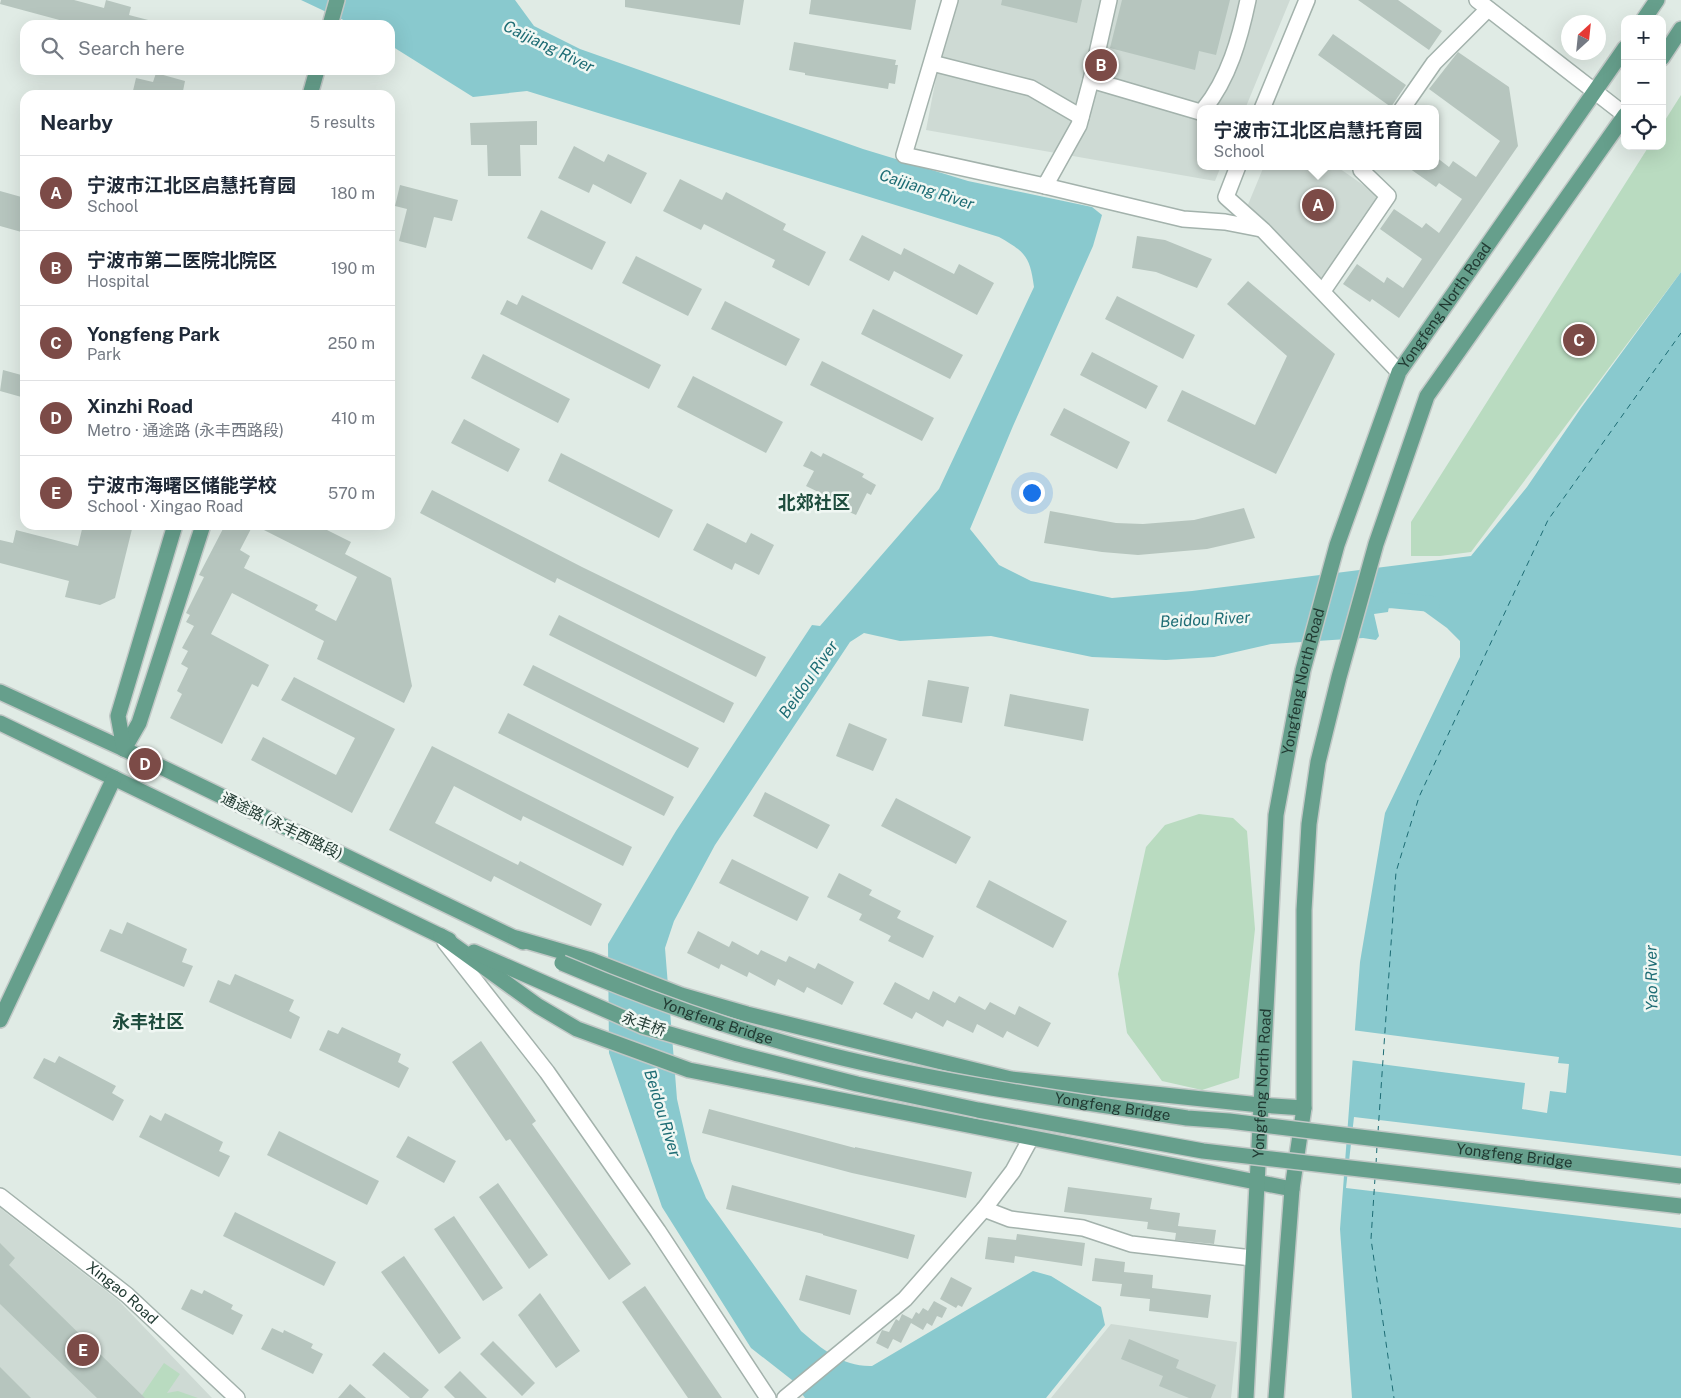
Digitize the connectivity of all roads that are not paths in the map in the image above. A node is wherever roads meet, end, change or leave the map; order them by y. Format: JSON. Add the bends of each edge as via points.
{"nodes":[{"id":1,"x":337,"y":0,"type":"edge"},
{"id":2,"x":950,"y":0,"type":"edge"},
{"id":3,"x":1109,"y":0,"type":"edge"},
{"id":4,"x":1248,"y":0,"type":"edge"},
{"id":5,"x":1307,"y":0,"type":"edge"},
{"id":6,"x":1657,"y":0,"type":"edge"},
{"id":7,"x":1483,"y":4,"type":"edge"},
{"id":8,"x":1647,"y":15,"type":"edge"},
{"id":9,"x":331,"y":20,"type":"edge"},
{"id":10,"x":1681,"y":29,"type":"edge"},
{"id":11,"x":1666,"y":52,"type":"edge"},
{"id":12,"x":1621,"y":54,"type":"edge"},
{"id":13,"x":932,"y":64,"type":"junction"},
{"id":14,"x":1092,"y":80,"type":"junction"},
{"id":15,"x":1595,"y":92,"type":"junction"},
{"id":16,"x":1207,"y":105,"type":"edge"},
{"id":17,"x":1264,"y":105,"type":"edge"},
{"id":18,"x":1405,"y":105,"type":"edge"},
{"id":19,"x":1197,"y":111,"type":"edge"},
{"id":20,"x":1621,"y":112,"type":"edge"},
{"id":21,"x":1081,"y":117,"type":"junction"},
{"id":22,"x":1621,"y":121,"type":"edge"},
{"id":23,"x":1236,"y":170,"type":"edge"},
{"id":24,"x":1361,"y":170,"type":"edge"},
{"id":25,"x":1045,"y":186,"type":"junction"},
{"id":26,"x":1263,"y":230,"type":"junction"},
{"id":27,"x":1323,"y":291,"type":"junction"},
{"id":28,"x":1399,"y":372,"type":"junction"},
{"id":29,"x":174,"y":530,"type":"edge"},
{"id":30,"x":201,"y":530,"type":"edge"},
{"id":31,"x":0,"y":692,"type":"edge"},
{"id":32,"x":0,"y":723,"type":"edge"},
{"id":33,"x":124,"y":749,"type":"junction"},
{"id":34,"x":114,"y":778,"type":"junction"},
{"id":35,"x":441,"y":936,"type":"junction"},
{"id":36,"x":516,"y":938,"type":"junction"},
{"id":37,"x":562,"y":963,"type":"joint"},
{"id":38,"x":552,"y":988,"type":"joint"},
{"id":39,"x":0,"y":1020,"type":"edge"},
{"id":40,"x":1260,"y":1106,"type":"junction"},
{"id":41,"x":1304,"y":1108,"type":"junction"},
{"id":42,"x":1031,"y":1138,"type":"junction"},
{"id":43,"x":1681,"y":1176,"type":"edge"},
{"id":44,"x":1256,"y":1181,"type":"junction"},
{"id":45,"x":1292,"y":1189,"type":"junction"},
{"id":46,"x":0,"y":1196,"type":"edge"},
{"id":47,"x":1681,"y":1206,"type":"edge"},
{"id":48,"x":984,"y":1209,"type":"junction"},
{"id":49,"x":1252,"y":1258,"type":"junction"},
{"id":50,"x":790,"y":1393,"type":"edge"},
{"id":51,"x":237,"y":1398,"type":"edge"},
{"id":52,"x":768,"y":1398,"type":"edge"},
{"id":53,"x":1246,"y":1398,"type":"edge"},
{"id":54,"x":1276,"y":1398,"type":"edge"}],
"edges":[{"from":1,"to":9,"type":"main road"},
{"from":2,"to":13,"type":"street"},
{"from":3,"to":14,"type":"street"},
{"from":4,"to":16,"type":"street","via":[[1239,42]]},
{"from":5,"to":17,"type":"street"},
{"from":6,"to":8,"type":"main road"},
{"from":7,"to":15,"type":"street"},
{"from":7,"to":18,"type":"street","via":[[1434,63]]},
{"from":10,"to":11,"type":"main road"},
{"from":12,"to":15,"type":"main road","name":"Yongfeng North Road"},
{"from":13,"to":21,"type":"street","via":[[1030,88]]},
{"from":13,"to":25,"type":"street","via":[[904,155]]},
{"from":14,"to":19,"type":"street"},
{"from":14,"to":21,"type":"street"},
{"from":15,"to":20,"type":"street"},
{"from":15,"to":28,"type":"main road","name":"Yongfeng North Road"},
{"from":21,"to":25,"type":"street"},
{"from":22,"to":41,"type":"main road","name":"Yongfeng North Road","via":[[1426,396],[1376,544],[1318,762],[1309,824],[1304,910]]},
{"from":23,"to":26,"type":"street","via":[[1226,197]]},
{"from":24,"to":27,"type":"street","via":[[1388,196]]},
{"from":25,"to":26,"type":"street","via":[[1184,219],[1225,222]]},
{"from":26,"to":27,"type":"street"},
{"from":27,"to":28,"type":"street"},
{"from":28,"to":40,"type":"main road","name":"Yongfeng North Road","via":[[1338,544],[1303,670],[1276,815]]},
{"from":29,"to":33,"type":"main road","via":[[118,716]]},
{"from":30,"to":33,"type":"main road","via":[[139,723]]},
{"from":31,"to":33,"type":"main road","name":"通途路 (永丰西路段)"},
{"from":32,"to":34,"type":"main road","name":"通途路 (永丰西路段)"},
{"from":33,"to":36,"type":"main road","name":"通途路 (永丰西路段)"},
{"from":34,"to":35,"type":"main road","name":"通途路 (永丰西路段)"},
{"from":34,"to":39,"type":"main road"},
{"from":35,"to":38,"type":"main road","name":"通途路 (永丰西路段)"},
{"from":35,"to":42,"type":"main road","via":[[538,1006],[577,1029],[689,1070]]},
{"from":35,"to":52,"type":"street","via":[[547,1072],[658,1231]]},
{"from":36,"to":37,"type":"main road","name":"通途路 (永丰西路段)"},
{"from":36,"to":40,"type":"main road","via":[[592,960],[681,995],[747,1014],[1011,1079]]},
{"from":37,"to":43,"type":"main road","name":"Yongfeng Bridge","bridge":true,"via":[[629,992],[734,1028],[830,1055],[933,1077],[1187,1118]]},
{"from":38,"to":47,"type":"main road","name":"Yongfeng Bridge","bridge":true,"via":[[642,1026],[738,1054],[978,1110],[1203,1151]]},
{"from":40,"to":41,"type":"main road"},
{"from":40,"to":44,"type":"main road","name":"Yongfeng North Road"},
{"from":41,"to":45,"type":"main road","name":"Yongfeng North Road"},
{"from":42,"to":44,"type":"main road"},
{"from":42,"to":48,"type":"street","via":[[1013,1171]]},
{"from":44,"to":45,"type":"main road"},
{"from":44,"to":49,"type":"main road","name":"Yongfeng North Road"},
{"from":45,"to":54,"type":"main road","name":"Yongfeng North Road"},
{"from":46,"to":51,"type":"street","name":"Xingao Road","via":[[127,1295]]},
{"from":48,"to":49,"type":"street","via":[[1010,1219],[1083,1228],[1131,1244]]},
{"from":48,"to":50,"type":"street","via":[[905,1299]]},
{"from":49,"to":53,"type":"main road","name":"Yongfeng North Road"}]}
